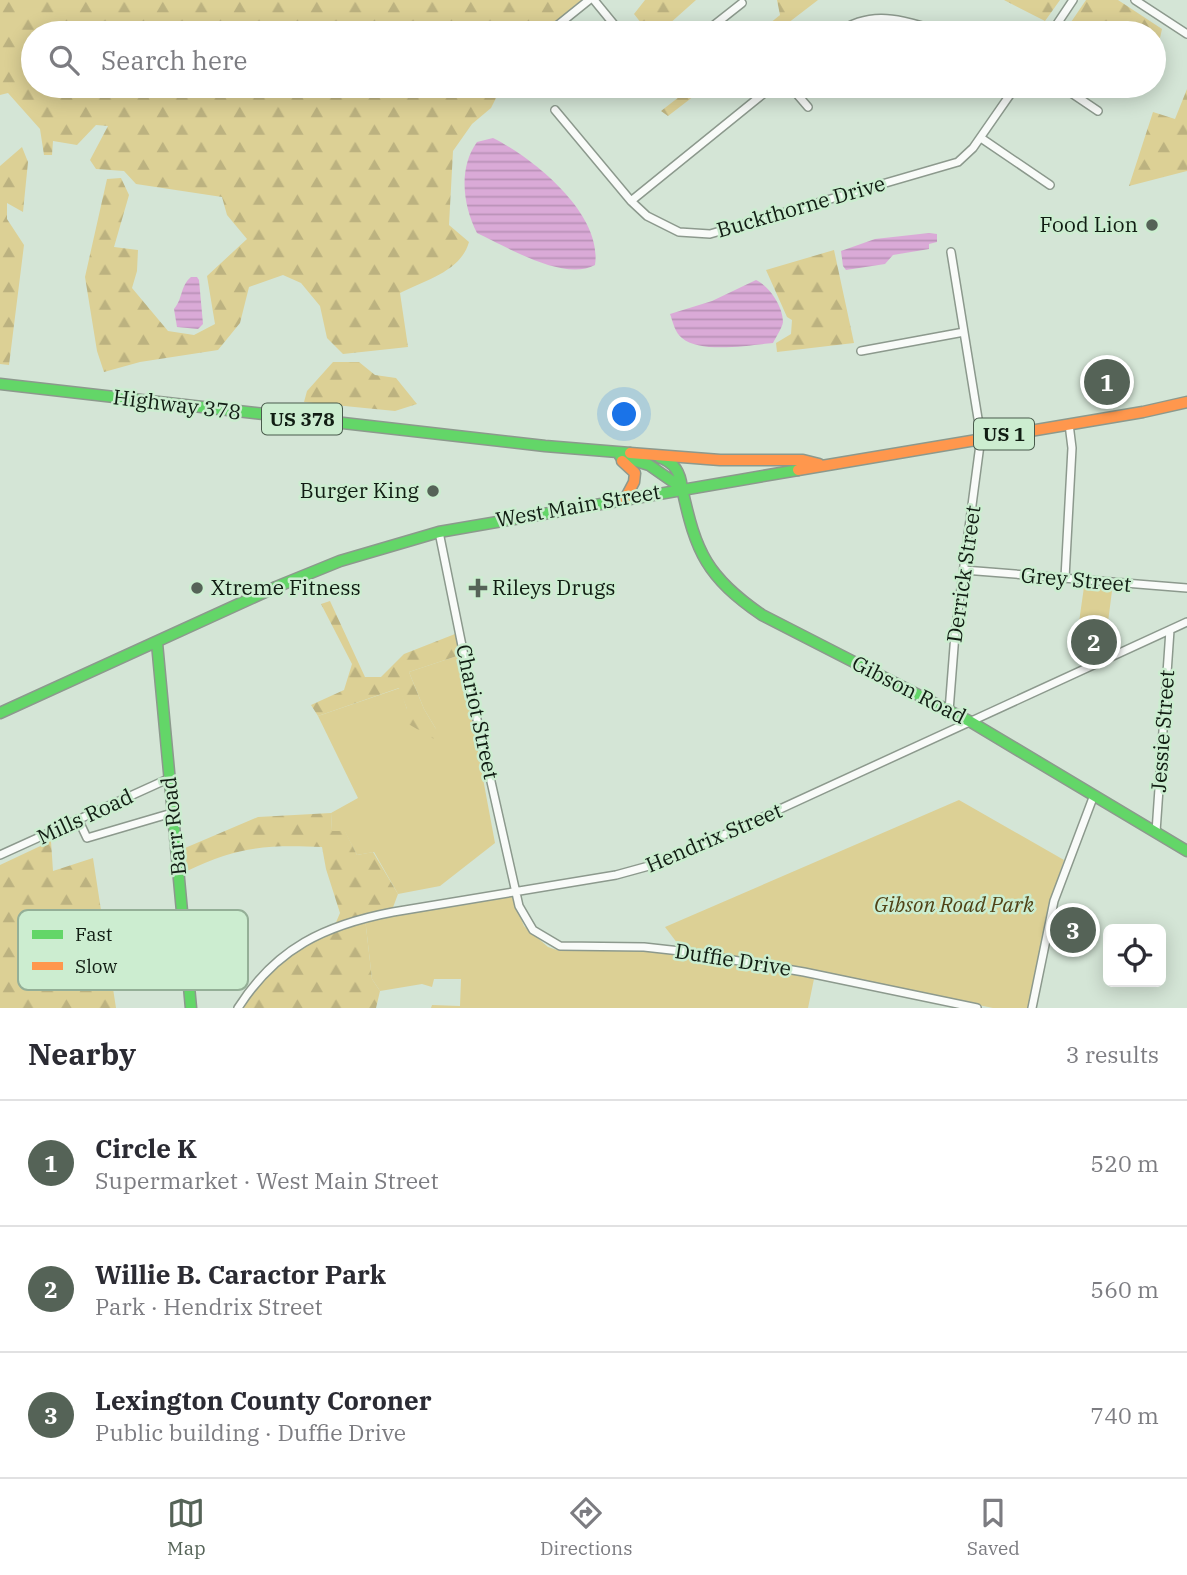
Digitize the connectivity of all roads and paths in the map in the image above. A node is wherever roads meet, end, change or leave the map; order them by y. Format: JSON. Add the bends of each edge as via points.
{"nodes":[{"id":1,"x":591,"y":0,"type":"edge"},
{"id":2,"x":1073,"y":0,"type":"edge"},
{"id":3,"x":1135,"y":0,"type":"edge"},
{"id":4,"x":742,"y":3,"type":"dead end"},
{"id":5,"x":564,"y":21,"type":"edge"},
{"id":6,"x":610,"y":21,"type":"edge"},
{"id":7,"x":719,"y":21,"type":"edge"},
{"id":8,"x":859,"y":21,"type":"edge"},
{"id":9,"x":894,"y":21,"type":"edge"},
{"id":10,"x":1059,"y":21,"type":"edge"},
{"id":11,"x":1187,"y":34,"type":"edge"},
{"id":12,"x":757,"y":98,"type":"edge"},
{"id":13,"x":800,"y":98,"type":"edge"},
{"id":14,"x":1008,"y":98,"type":"edge"},
{"id":15,"x":1079,"y":98,"type":"edge"},
{"id":16,"x":808,"y":107,"type":"dead end"},
{"id":17,"x":555,"y":110,"type":"dead end"},
{"id":18,"x":1098,"y":111,"type":"dead end"},
{"id":19,"x":981,"y":138,"type":"junction"},
{"id":20,"x":1050,"y":185,"type":"dead end"},
{"id":21,"x":631,"y":201,"type":"junction"},
{"id":22,"x":951,"y":252,"type":"dead end"},
{"id":23,"x":964,"y":332,"type":"junction"},
{"id":24,"x":861,"y":351,"type":"dead end"},
{"id":25,"x":0,"y":384,"type":"edge"},
{"id":26,"x":1187,"y":402,"type":"edge"},
{"id":27,"x":1069,"y":424,"type":"junction"},
{"id":28,"x":981,"y":438,"type":"junction"},
{"id":29,"x":604,"y":451,"type":"junction"},
{"id":30,"x":650,"y":454,"type":"junction"},
{"id":31,"x":822,"y":464,"type":"junction"},
{"id":32,"x":682,"y":488,"type":"junction"},
{"id":33,"x":625,"y":499,"type":"junction"},
{"id":34,"x":439,"y":532,"type":"junction"},
{"id":35,"x":964,"y":570,"type":"junction"},
{"id":36,"x":1065,"y":578,"type":"junction"},
{"id":37,"x":1187,"y":588,"type":"edge"},
{"id":38,"x":1187,"y":622,"type":"edge"},
{"id":39,"x":1170,"y":630,"type":"junction"},
{"id":40,"x":157,"y":643,"type":"junction"},
{"id":41,"x":949,"y":711,"type":"junction"},
{"id":42,"x":0,"y":713,"type":"edge"},
{"id":43,"x":971,"y":722,"type":"junction"},
{"id":44,"x":170,"y":778,"type":"junction"},
{"id":45,"x":1094,"y":796,"type":"junction"},
{"id":46,"x":172,"y":813,"type":"junction"},
{"id":47,"x":78,"y":819,"type":"junction"},
{"id":48,"x":1156,"y":832,"type":"junction"},
{"id":49,"x":1187,"y":851,"type":"edge"},
{"id":50,"x":0,"y":856,"type":"edge"},
{"id":51,"x":516,"y":892,"type":"junction"},
{"id":52,"x":181,"y":910,"type":"edge"},
{"id":53,"x":189,"y":990,"type":"edge"},
{"id":54,"x":191,"y":1008,"type":"edge"},
{"id":55,"x":238,"y":1008,"type":"edge"},
{"id":56,"x":976,"y":1008,"type":"edge"},
{"id":57,"x":1032,"y":1008,"type":"edge"}],
"edges":[{"from":1,"to":5,"type":"street"},
{"from":1,"to":6,"type":"street"},
{"from":2,"to":10,"type":"street"},
{"from":3,"to":11,"type":"street"},
{"from":4,"to":7,"type":"street"},
{"from":8,"to":9,"type":"street"},
{"from":12,"to":21,"type":"street"},
{"from":13,"to":16,"type":"street"},
{"from":14,"to":19,"type":"street","name":"Buckthorne Drive"},
{"from":15,"to":18,"type":"street"},
{"from":17,"to":21,"type":"street","name":"Buckthorne Drive"},
{"from":19,"to":20,"type":"street"},
{"from":19,"to":21,"type":"street","name":"Buckthorne Drive","via":[[952,164],[718,232],[692,234],[667,228]]},
{"from":22,"to":23,"type":"street","name":"Derrick Street"},
{"from":23,"to":24,"type":"street"},
{"from":23,"to":28,"type":"street","name":"Derrick Street"},
{"from":25,"to":29,"type":"main road","name":"Highway 378","number":"US 378"},
{"from":26,"to":27,"type":"main road","name":"West Main Street","number":"US 1"},
{"from":27,"to":28,"type":"main road","name":"West Main Street","number":"US 1"},
{"from":27,"to":36,"type":"street","via":[[1072,448]]},
{"from":28,"to":31,"type":"main road","name":"West Main Street","number":"US 1"},
{"from":28,"to":35,"type":"street","name":"Derrick Street"},
{"from":29,"to":30,"type":"main road","number":"US 378"},
{"from":29,"to":32,"type":"main road","number":"US 378","via":[[649,465]]},
{"from":29,"to":33,"type":"main road","via":[[635,472]]},
{"from":30,"to":31,"type":"main road","number":"US 378"},
{"from":30,"to":32,"type":"main road","name":"Gibson Road","via":[[674,464]]},
{"from":31,"to":32,"type":"main road","name":"West Main Street","number":"US 1"},
{"from":32,"to":33,"type":"main road","name":"West Main Street","number":"US 1"},
{"from":32,"to":41,"type":"main road","name":"Gibson Road","via":[[697,550],[729,591],[762,615]]},
{"from":33,"to":34,"type":"main road","name":"West Main Street","number":"US 1"},
{"from":34,"to":40,"type":"main road","name":"West Main Street","number":"US 1","via":[[340,561]]},
{"from":34,"to":51,"type":"street","name":"Chariot Street"},
{"from":35,"to":36,"type":"street","name":"Grey Street"},
{"from":35,"to":41,"type":"street","name":"Derrick Street"},
{"from":36,"to":37,"type":"street","name":"Grey Street"},
{"from":38,"to":39,"type":"street","name":"Hendrix Street"},
{"from":39,"to":43,"type":"street","name":"Hendrix Street"},
{"from":39,"to":48,"type":"street","name":"Jessie Street"},
{"from":40,"to":42,"type":"main road","name":"West Main Street","number":"US 1"},
{"from":40,"to":44,"type":"main road","name":"Barr Road"},
{"from":41,"to":43,"type":"main road","name":"Gibson Road"},
{"from":43,"to":45,"type":"main road","name":"Gibson Road"},
{"from":43,"to":51,"type":"street","name":"Hendrix Street","via":[[667,862]]},
{"from":44,"to":46,"type":"main road","name":"Barr Road"},
{"from":44,"to":47,"type":"street","name":"Mills Road"},
{"from":45,"to":48,"type":"main road","name":"Gibson Road"},
{"from":45,"to":57,"type":"street","via":[[1054,901]]},
{"from":46,"to":47,"type":"street","via":[[88,838]]},
{"from":46,"to":52,"type":"main road","name":"Barr Road"},
{"from":47,"to":50,"type":"street","name":"Mills Road"},
{"from":48,"to":49,"type":"main road","name":"Gibson Road"},
{"from":51,"to":55,"type":"street","name":"Hendrix Street","via":[[356,919],[323,932],[277,961]]},
{"from":51,"to":56,"type":"street","name":"Duffie Drive","via":[[533,930],[560,946],[680,951]]},
{"from":53,"to":54,"type":"main road","name":"Barr Road"}]}
